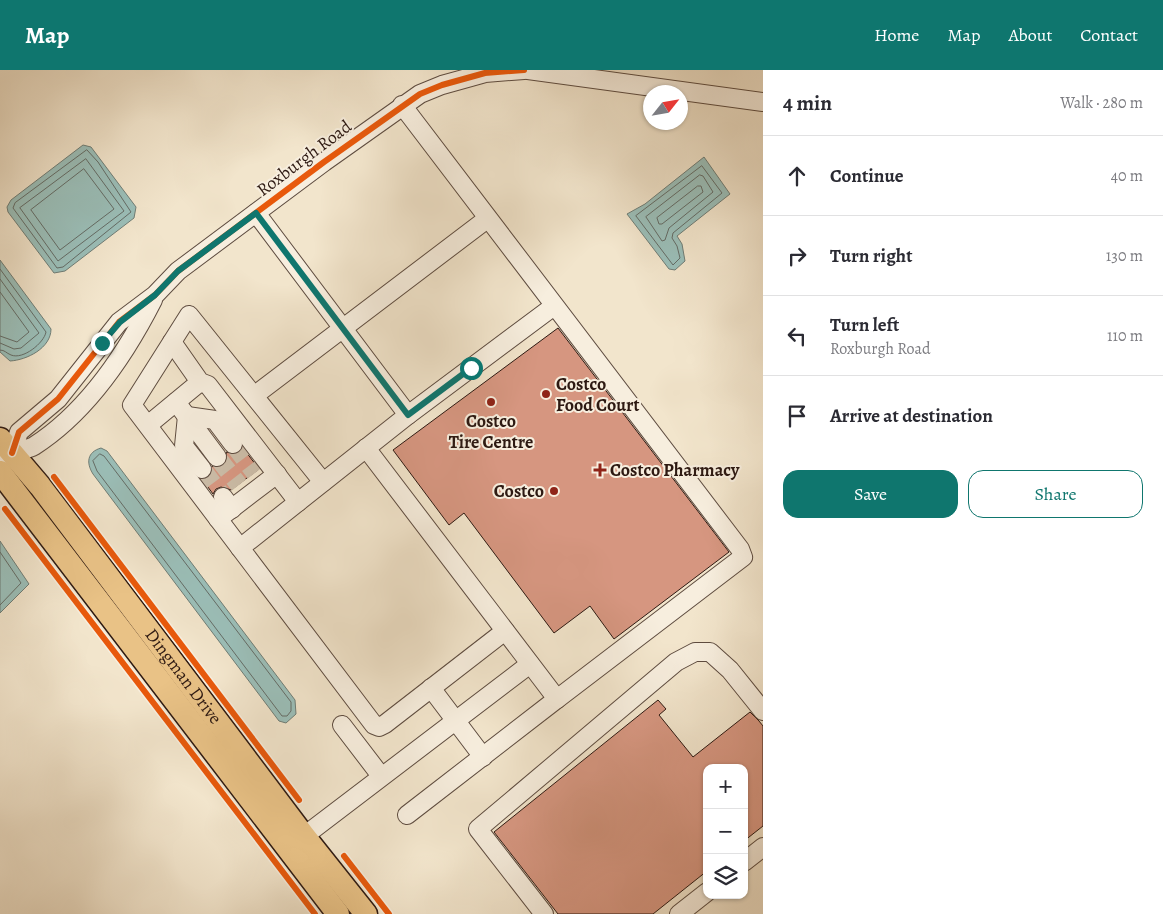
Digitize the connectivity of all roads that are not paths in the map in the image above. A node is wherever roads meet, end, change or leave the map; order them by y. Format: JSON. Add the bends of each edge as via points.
{"nodes":[{"id":1,"x":524,"y":70,"type":"edge"},
{"id":2,"x":528,"y":70,"type":"edge"},
{"id":3,"x":763,"y":102,"type":"edge"},
{"id":4,"x":402,"y":105,"type":"junction"},
{"id":5,"x":256,"y":213,"type":"junction"},
{"id":6,"x":487,"y":219,"type":"junction"},
{"id":7,"x":554,"y":306,"type":"junction"},
{"id":8,"x":342,"y":327,"type":"junction"},
{"id":9,"x":172,"y":342,"type":"junction"},
{"id":10,"x":200,"y":382,"type":"junction"},
{"id":11,"x":255,"y":395,"type":"junction"},
{"id":12,"x":181,"y":409,"type":"junction"},
{"id":13,"x":408,"y":415,"type":"junction"},
{"id":14,"x":148,"y":425,"type":"junction"},
{"id":15,"x":233,"y":444,"type":"tunnel mouth"},
{"id":16,"x":366,"y":448,"type":"junction"},
{"id":17,"x":217,"y":456,"type":"tunnel mouth"},
{"id":18,"x":3,"y":457,"type":"edge"},
{"id":19,"x":202,"y":469,"type":"tunnel mouth"},
{"id":20,"x":265,"y":477,"type":"junction"},
{"id":21,"x":323,"y":482,"type":"junction"},
{"id":22,"x":298,"y":502,"type":"junction"},
{"id":23,"x":224,"y":508,"type":"junction"},
{"id":24,"x":240,"y":548,"type":"junction"},
{"id":25,"x":505,"y":631,"type":"junction"},
{"id":26,"x":530,"y":664,"type":"junction"},
{"id":27,"x":431,"y":688,"type":"junction"},
{"id":28,"x":557,"y":699,"type":"junction"},
{"id":29,"x":763,"y":711,"type":"edge"},
{"id":30,"x":455,"y":720,"type":"junction"},
{"id":31,"x":342,"y":725,"type":"dead end"},
{"id":32,"x":483,"y":757,"type":"junction"},
{"id":33,"x":381,"y":776,"type":"junction"},
{"id":34,"x":407,"y":815,"type":"dead end"},
{"id":35,"x":296,"y":842,"type":"junction"},
{"id":36,"x":703,"y":895,"type":"edge"},
{"id":37,"x":338,"y":914,"type":"edge"},
{"id":38,"x":366,"y":914,"type":"edge"},
{"id":39,"x":544,"y":914,"type":"edge"},
{"id":40,"x":679,"y":914,"type":"edge"}],
"edges":[{"from":1,"to":4,"type":"street","name":"Roxburgh Road","via":[[484,73],[442,85]]},
{"from":2,"to":3,"type":"street"},
{"from":4,"to":5,"type":"street","name":"Roxburgh Road"},
{"from":4,"to":6,"type":"street"},
{"from":5,"to":8,"type":"street"},
{"from":5,"to":18,"type":"street","name":"Roxburgh Road","via":[[178,271],[155,295],[135,335],[91,395],[70,417],[32,448]]},
{"from":6,"to":7,"type":"street"},
{"from":6,"to":8,"type":"street"},
{"from":7,"to":13,"type":"street"},
{"from":7,"to":28,"type":"street","via":[[743,558]]},
{"from":8,"to":11,"type":"street"},
{"from":8,"to":13,"type":"street"},
{"from":9,"to":10,"type":"street"},
{"from":9,"to":11,"type":"street","via":[[189,315]]},
{"from":9,"to":14,"type":"street","via":[[132,405]]},
{"from":10,"to":12,"type":"street"},
{"from":10,"to":20,"type":"street","via":[[208,385]]},
{"from":11,"to":21,"type":"street"},
{"from":12,"to":14,"type":"street"},
{"from":12,"to":15,"type":"street","via":[[215,420]]},
{"from":12,"to":17,"type":"street"},
{"from":12,"to":19,"type":"street","via":[[184,446]]},
{"from":13,"to":16,"type":"street"},
{"from":14,"to":23,"type":"street"},
{"from":16,"to":21,"type":"street"},
{"from":16,"to":25,"type":"street"},
{"from":18,"to":35,"type":"main road","name":"Dingman Drive","via":[[40,486]]},
{"from":20,"to":22,"type":"street"},
{"from":20,"to":23,"type":"street","via":[[243,490]]},
{"from":21,"to":22,"type":"street"},
{"from":22,"to":24,"type":"street"},
{"from":23,"to":24,"type":"street"},
{"from":24,"to":27,"type":"street","via":[[374,725],[385,724]]},
{"from":25,"to":26,"type":"street"},
{"from":25,"to":27,"type":"street"},
{"from":26,"to":28,"type":"street"},
{"from":26,"to":30,"type":"street"},
{"from":27,"to":30,"type":"street"},
{"from":28,"to":32,"type":"street"},
{"from":29,"to":39,"type":"street","via":[[730,670],[710,652],[695,652],[676,662],[478,829]]},
{"from":30,"to":32,"type":"street"},
{"from":30,"to":33,"type":"street"},
{"from":31,"to":33,"type":"street"},
{"from":32,"to":34,"type":"street"},
{"from":33,"to":35,"type":"street"},
{"from":35,"to":37,"type":"main road","name":"Dingman Drive"},
{"from":35,"to":38,"type":"main road","name":"Dingman Drive"},
{"from":36,"to":40,"type":"street"}]}
